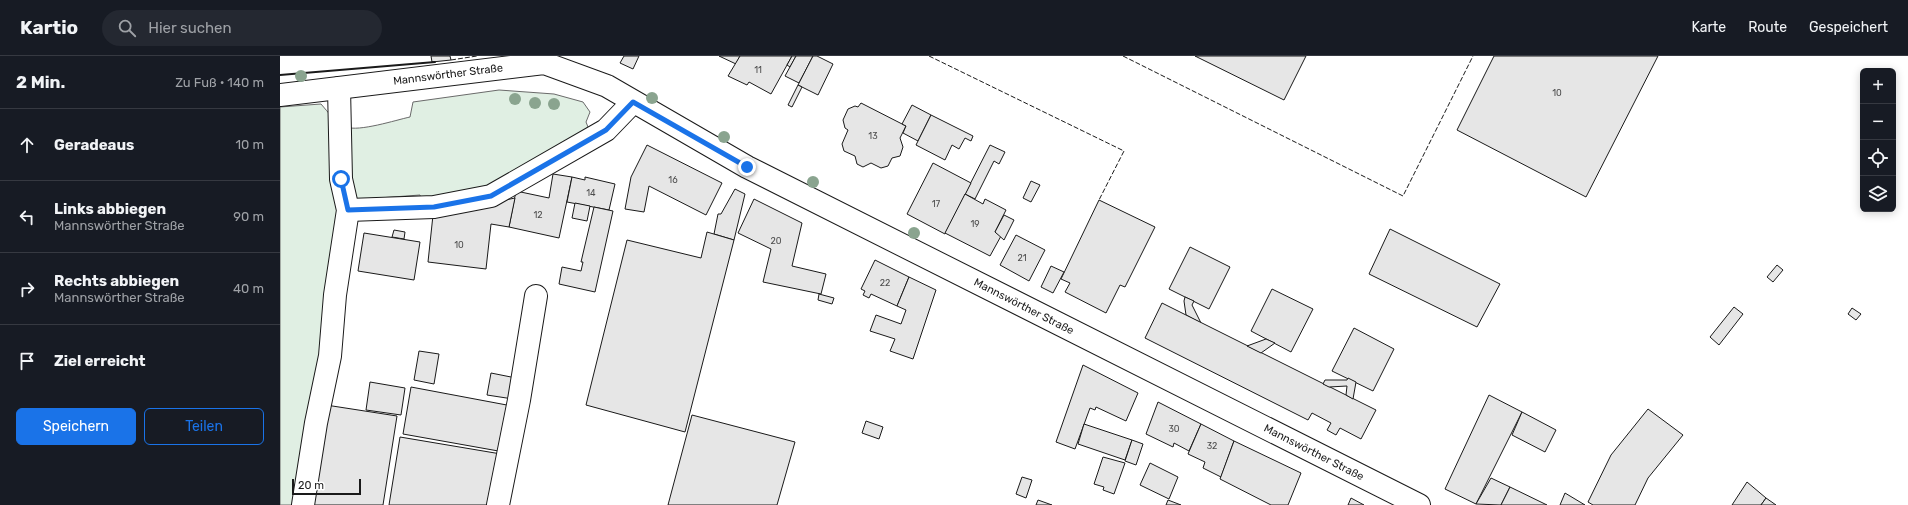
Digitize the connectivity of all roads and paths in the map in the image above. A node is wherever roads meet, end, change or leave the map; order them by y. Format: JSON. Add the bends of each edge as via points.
{"nodes":[{"id":1,"x":544,"y":59,"type":"edge"},
{"id":2,"x":339,"y":88,"type":"junction"},
{"id":3,"x":280,"y":95,"type":"edge"},
{"id":4,"x":633,"y":102,"type":"junction"},
{"id":5,"x":348,"y":210,"type":"junction"},
{"id":6,"x":536,"y":296,"type":"dead end"},
{"id":7,"x":303,"y":505,"type":"edge"},
{"id":8,"x":498,"y":505,"type":"edge"},
{"id":9,"x":1419,"y":505,"type":"edge"}],
"edges":[{"from":1,"to":2,"type":"street","name":"Mannswörther Straße"},
{"from":1,"to":4,"type":"street","name":"Mannswörther Straße","via":[[606,86]]},
{"from":2,"to":3,"type":"street","name":"Mannswörther Straße"},
{"from":2,"to":5,"type":"street","via":[[341,179]]},
{"from":4,"to":5,"type":"street","via":[[606,130],[491,196],[434,207]]},
{"from":4,"to":9,"type":"street","name":"Mannswörther Straße","via":[[754,170]]},
{"from":5,"to":7,"type":"street","via":[[335,295],[330,356]]},
{"from":6,"to":8,"type":"street"}]}
